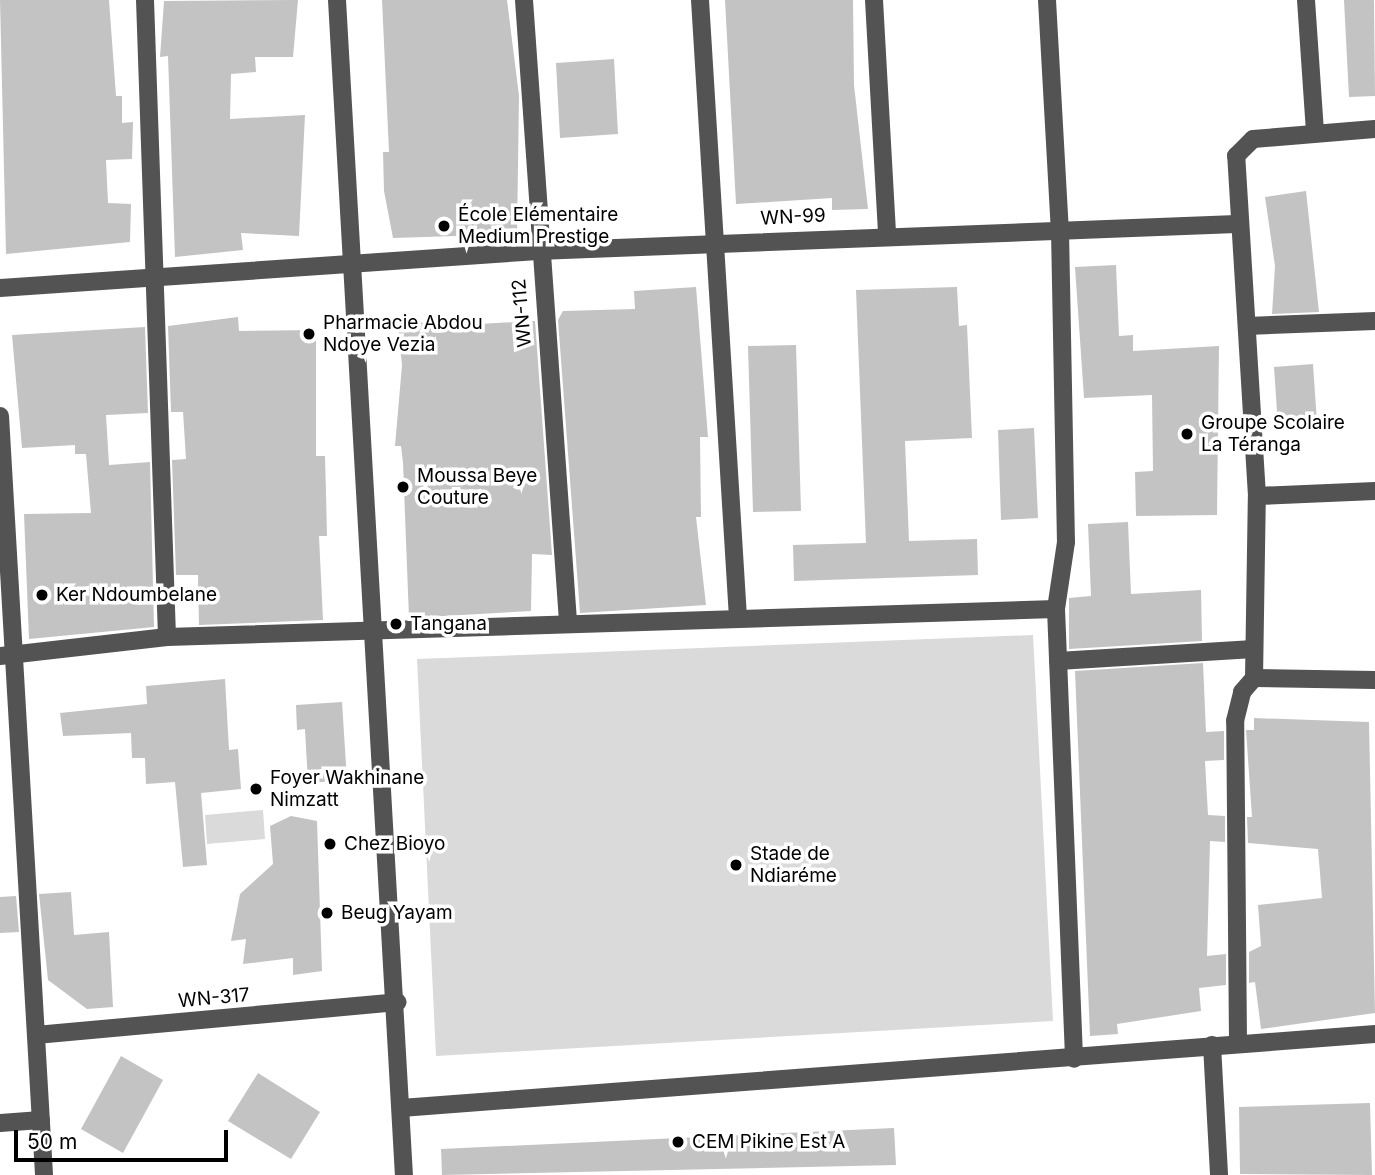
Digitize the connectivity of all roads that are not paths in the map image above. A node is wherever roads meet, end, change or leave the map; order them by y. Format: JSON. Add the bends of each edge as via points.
{"nodes":[{"id":1,"x":145,"y":0,"type":"edge"},
{"id":2,"x":337,"y":0,"type":"edge"},
{"id":3,"x":524,"y":0,"type":"edge"},
{"id":4,"x":700,"y":0,"type":"edge"},
{"id":5,"x":874,"y":0,"type":"edge"},
{"id":6,"x":1047,"y":0,"type":"edge"},
{"id":7,"x":1306,"y":0,"type":"edge"},
{"id":8,"x":1375,"y":129,"type":"edge"},
{"id":9,"x":1315,"y":133,"type":"junction"},
{"id":10,"x":1236,"y":224,"type":"junction"},
{"id":11,"x":1060,"y":231,"type":"junction"},
{"id":12,"x":887,"y":234,"type":"junction"},
{"id":13,"x":713,"y":242,"type":"junction"},
{"id":14,"x":538,"y":251,"type":"junction"},
{"id":15,"x":351,"y":267,"type":"junction"},
{"id":16,"x":159,"y":275,"type":"junction"},
{"id":17,"x":0,"y":288,"type":"edge"},
{"id":18,"x":1375,"y":321,"type":"edge"},
{"id":19,"x":1247,"y":326,"type":"junction"},
{"id":20,"x":0,"y":416,"type":"edge"},
{"id":21,"x":1375,"y":491,"type":"edge"},
{"id":22,"x":1257,"y":496,"type":"junction"},
{"id":23,"x":1056,"y":609,"type":"junction"},
{"id":24,"x":738,"y":618,"type":"junction"},
{"id":25,"x":568,"y":622,"type":"junction"},
{"id":26,"x":375,"y":633,"type":"junction"},
{"id":27,"x":167,"y":637,"type":"junction"},
{"id":28,"x":1254,"y":649,"type":"junction"},
{"id":29,"x":7,"y":655,"type":"edge"},
{"id":30,"x":1058,"y":661,"type":"junction"},
{"id":31,"x":1254,"y":678,"type":"junction"},
{"id":32,"x":1375,"y":680,"type":"edge"},
{"id":33,"x":397,"y":1002,"type":"junction"},
{"id":34,"x":1375,"y":1034,"type":"edge"},
{"id":35,"x":36,"y":1035,"type":"junction"},
{"id":36,"x":1238,"y":1042,"type":"junction"},
{"id":37,"x":1212,"y":1045,"type":"junction"},
{"id":38,"x":1074,"y":1059,"type":"junction"},
{"id":39,"x":401,"y":1108,"type":"junction"},
{"id":40,"x":41,"y":1120,"type":"junction"},
{"id":41,"x":0,"y":1123,"type":"edge"},
{"id":42,"x":44,"y":1175,"type":"edge"},
{"id":43,"x":404,"y":1175,"type":"edge"},
{"id":44,"x":1219,"y":1175,"type":"edge"}],
"edges":[{"from":1,"to":16,"type":"street"},
{"from":2,"to":15,"type":"street"},
{"from":3,"to":14,"type":"street","name":"WN-112"},
{"from":4,"to":13,"type":"street"},
{"from":5,"to":12,"type":"street"},
{"from":6,"to":11,"type":"street"},
{"from":7,"to":9,"type":"street"},
{"from":8,"to":9,"type":"street"},
{"from":9,"to":10,"type":"street","via":[[1253,139],[1239,146]]},
{"from":10,"to":11,"type":"street","name":"WN-99"},
{"from":10,"to":19,"type":"street"},
{"from":11,"to":12,"type":"street","name":"WN-99"},
{"from":11,"to":23,"type":"street","via":[[1066,542]]},
{"from":12,"to":13,"type":"street","name":"WN-99"},
{"from":13,"to":14,"type":"street","name":"WN-99"},
{"from":13,"to":24,"type":"street"},
{"from":14,"to":15,"type":"street","name":"WN-99"},
{"from":14,"to":25,"type":"street","name":"WN-112"},
{"from":15,"to":16,"type":"street","name":"WN-99"},
{"from":15,"to":26,"type":"street"},
{"from":16,"to":17,"type":"street","name":"WN-99"},
{"from":16,"to":27,"type":"street"},
{"from":18,"to":19,"type":"street"},
{"from":19,"to":22,"type":"street"},
{"from":20,"to":29,"type":"street"},
{"from":21,"to":22,"type":"street"},
{"from":22,"to":28,"type":"street"},
{"from":23,"to":24,"type":"street"},
{"from":23,"to":30,"type":"street"},
{"from":24,"to":25,"type":"street"},
{"from":25,"to":26,"type":"street"},
{"from":26,"to":27,"type":"street"},
{"from":26,"to":33,"type":"street"},
{"from":27,"to":29,"type":"street"},
{"from":28,"to":30,"type":"street"},
{"from":28,"to":31,"type":"street"},
{"from":29,"to":35,"type":"street"},
{"from":30,"to":38,"type":"street"},
{"from":31,"to":32,"type":"street"},
{"from":31,"to":36,"type":"street","via":[[1242,692],[1236,721]]},
{"from":33,"to":35,"type":"street","name":"WN-317","number":"WN-317"},
{"from":33,"to":39,"type":"street"},
{"from":34,"to":36,"type":"street"},
{"from":35,"to":40,"type":"street"},
{"from":36,"to":37,"type":"street"},
{"from":37,"to":38,"type":"street"},
{"from":37,"to":44,"type":"street"},
{"from":38,"to":39,"type":"street"},
{"from":39,"to":43,"type":"street"},
{"from":40,"to":41,"type":"street"},
{"from":40,"to":42,"type":"street"}]}
